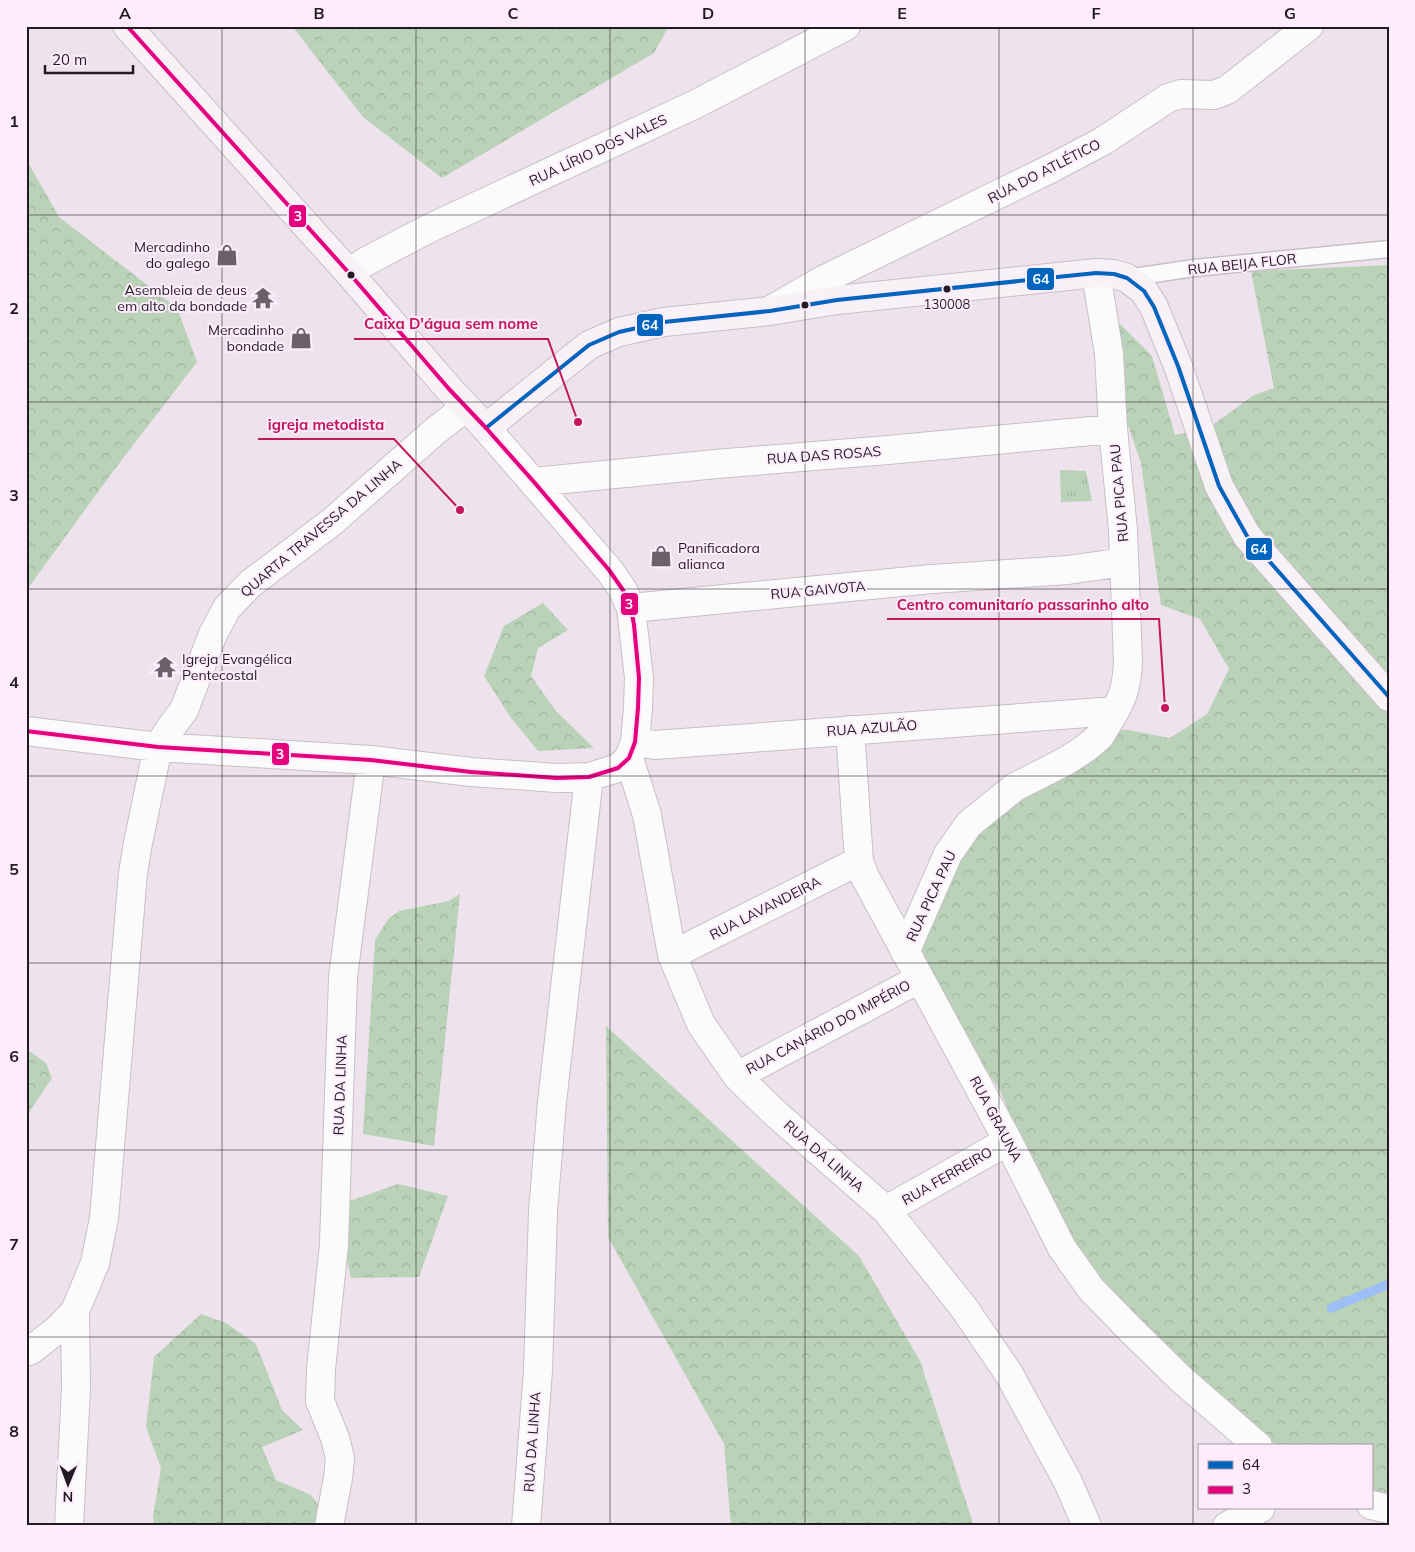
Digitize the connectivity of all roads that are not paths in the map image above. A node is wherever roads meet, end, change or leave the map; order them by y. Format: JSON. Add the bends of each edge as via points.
{"nodes":[{"id":1,"x":127,"y":26,"type":"edge"},
{"id":2,"x":846,"y":26,"type":"edge"},
{"id":3,"x":1308,"y":26,"type":"edge"},
{"id":4,"x":1389,"y":249,"type":"edge"},
{"id":5,"x":349,"y":273,"type":"junction"},
{"id":6,"x":1096,"y":274,"type":"junction"},
{"id":7,"x":1127,"y":278,"type":"junction"},
{"id":8,"x":770,"y":310,"type":"junction"},
{"id":9,"x":466,"y":407,"type":"junction"},
{"id":10,"x":486,"y":428,"type":"junction"},
{"id":11,"x":1113,"y":429,"type":"junction"},
{"id":12,"x":534,"y":482,"type":"junction"},
{"id":13,"x":1124,"y":562,"type":"junction"},
{"id":14,"x":631,"y":608,"type":"junction"},
{"id":15,"x":1389,"y":697,"type":"edge"},
{"id":16,"x":1115,"y":711,"type":"junction"},
{"id":17,"x":850,"y":730,"type":"junction"},
{"id":18,"x":26,"y":731,"type":"edge"},
{"id":19,"x":158,"y":747,"type":"junction"},
{"id":20,"x":640,"y":748,"type":"junction"},
{"id":21,"x":370,"y":760,"type":"junction"},
{"id":22,"x":589,"y":777,"type":"junction"},
{"id":23,"x":859,"y":861,"type":"junction"},
{"id":24,"x":905,"y":952,"type":"junction"},
{"id":25,"x":672,"y":955,"type":"junction"},
{"id":26,"x":919,"y":979,"type":"junction"},
{"id":27,"x":737,"y":1076,"type":"junction"},
{"id":28,"x":1008,"y":1141,"type":"junction"},
{"id":29,"x":886,"y":1210,"type":"junction"},
{"id":30,"x":75,"y":1311,"type":"junction"},
{"id":31,"x":26,"y":1352,"type":"edge"},
{"id":32,"x":1256,"y":1444,"type":"edge"},
{"id":33,"x":1372,"y":1505,"type":"edge"},
{"id":34,"x":1389,"y":1509,"type":"edge"},
{"id":35,"x":1257,"y":1510,"type":"edge"},
{"id":36,"x":70,"y":1526,"type":"edge"},
{"id":37,"x":329,"y":1526,"type":"edge"},
{"id":38,"x":526,"y":1526,"type":"edge"},
{"id":39,"x":1087,"y":1526,"type":"edge"},
{"id":40,"x":1228,"y":1526,"type":"edge"}],
"edges":[{"from":1,"to":5,"type":"street","name":"RUA DA LINHA"},
{"from":2,"to":5,"type":"street","name":"RUA LÍRIO DOS VALES","via":[[696,104],[430,228]]},
{"from":3,"to":8,"type":"street","name":"RUA DO ATLÉTICO","via":[[1227,90],[1214,95],[1181,94],[1168,98],[1086,150],[822,280]]},
{"from":4,"to":7,"type":"lane","name":"RUA BEIJA FLOR","via":[[1194,268]]},
{"from":5,"to":9,"type":"street","name":"RUA DA LINHA"},
{"from":6,"to":7,"type":"street","name":"RUA BEIJA FLOR"},
{"from":6,"to":8,"type":"street","name":"RUA BEIJA FLOR","via":[[837,300]]},
{"from":6,"to":11,"type":"street","name":"RUA PICA PAU","via":[[1109,354]]},
{"from":7,"to":15,"type":"street","via":[[1144,291],[1154,306],[1219,486],[1247,536]]},
{"from":8,"to":10,"type":"street","name":"RUA BEIJA FLOR","via":[[664,322],[620,332],[589,345]]},
{"from":9,"to":10,"type":"street","name":"RUA DA LINHA"},
{"from":9,"to":19,"type":"street","name":"QUARTA TRAVESSA DA LINHA","via":[[333,521],[250,584],[227,608],[213,634],[184,710]]},
{"from":10,"to":12,"type":"street","name":"RUA DA LINHA"},
{"from":11,"to":12,"type":"street","name":"RUA DAS ROSAS"},
{"from":11,"to":13,"type":"street","name":"RUA PICA PAU"},
{"from":12,"to":14,"type":"street","name":"RUA DA LINHA","via":[[610,570]]},
{"from":13,"to":14,"type":"street","name":"RUA GAIVOTA","via":[[1068,570]]},
{"from":13,"to":16,"type":"street","name":"RUA PICA PAU","via":[[1127,680]]},
{"from":14,"to":20,"type":"street","name":"RUA DA LINHA","via":[[639,678]]},
{"from":16,"to":17,"type":"street","name":"RUA AZULÃO"},
{"from":16,"to":24,"type":"street","name":"RUA PICA PAU","via":[[1100,736],[1086,748],[1015,787],[969,824],[948,854]]},
{"from":17,"to":20,"type":"street","name":"RUA AZULÃO"},
{"from":17,"to":23,"type":"street","name":"RUA GRAUNA"},
{"from":18,"to":19,"type":"street"},
{"from":19,"to":21,"type":"street"},
{"from":19,"to":30,"type":"street","via":[[133,873],[104,1218],[95,1263]]},
{"from":20,"to":22,"type":"street","via":[[618,768]]},
{"from":20,"to":25,"type":"street","name":"RUA DA LINHA","via":[[649,823]]},
{"from":21,"to":22,"type":"street","via":[[471,772]]},
{"from":21,"to":37,"type":"street","name":"RUA DA LINHA","via":[[344,977],[334,1244],[321,1369],[320,1400],[340,1458]]},
{"from":22,"to":38,"type":"street","name":"RUA DA LINHA","via":[[552,1102]]},
{"from":23,"to":24,"type":"street","name":"RUA GRAUNA"},
{"from":23,"to":25,"type":"street","name":"RUA LAVANDEIRA"},
{"from":24,"to":26,"type":"street","name":"RUA GRAUNA"},
{"from":25,"to":27,"type":"street","name":"RUA DA LINHA","via":[[701,1024]]},
{"from":26,"to":27,"type":"street","name":"RUA CANÁRIO DO IMPÉRIO"},
{"from":26,"to":28,"type":"street","name":"RUA GRAUNA"},
{"from":27,"to":29,"type":"street","name":"RUA DA LINHA"},
{"from":28,"to":29,"type":"street","name":"RUA FERREIRO"},
{"from":28,"to":32,"type":"street","name":"RUA GRAUNA","via":[[1062,1248],[1092,1289],[1181,1379]]},
{"from":29,"to":39,"type":"street","name":"RUA DA LINHA","via":[[964,1308],[1008,1374],[1068,1482]]},
{"from":30,"to":31,"type":"street","via":[[58,1329]]},
{"from":30,"to":36,"type":"street","via":[[76,1389]]},
{"from":33,"to":34,"type":"street"},
{"from":35,"to":40,"type":"street"}]}
